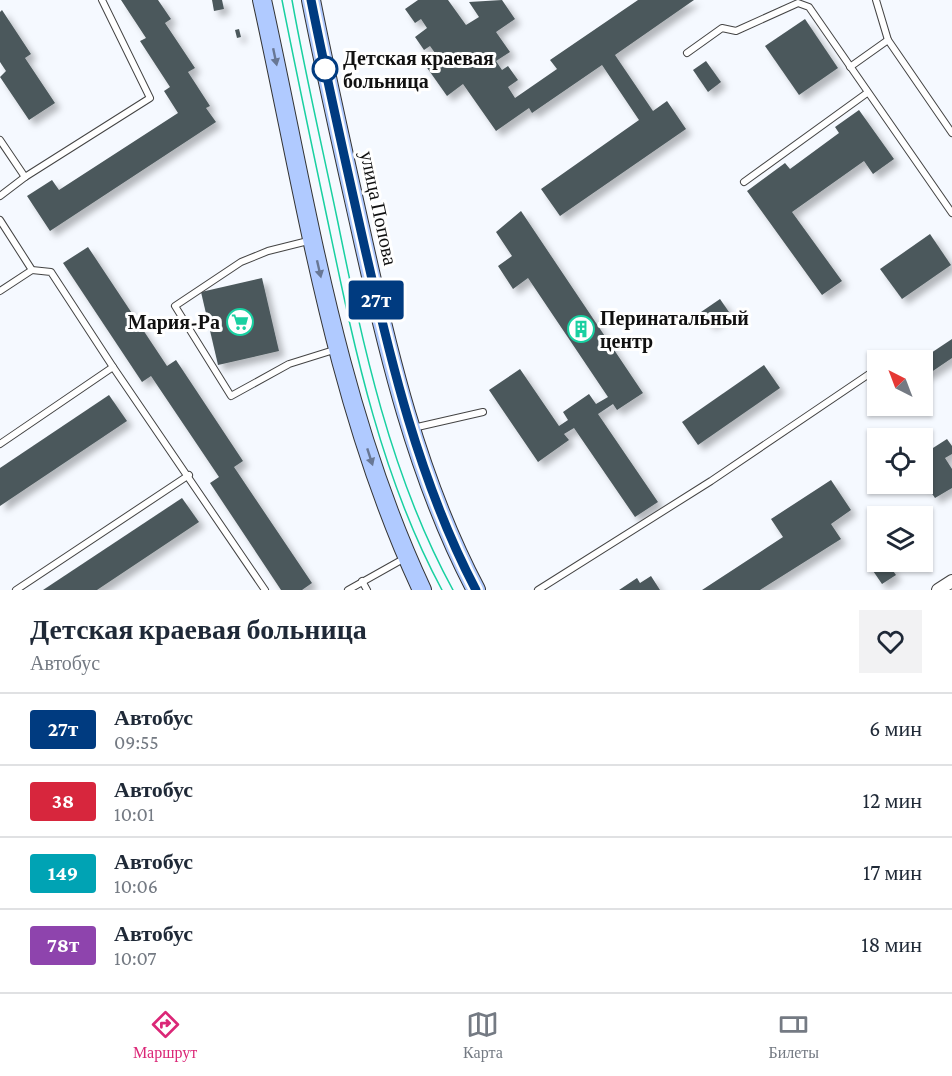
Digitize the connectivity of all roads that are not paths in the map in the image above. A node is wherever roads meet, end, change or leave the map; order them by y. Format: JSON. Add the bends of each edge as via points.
{"nodes":[{"id":1,"x":102,"y":0,"type":"edge"},
{"id":2,"x":262,"y":0,"type":"edge"},
{"id":3,"x":311,"y":0,"type":"edge"},
{"id":4,"x":876,"y":0,"type":"edge"},
{"id":5,"x":888,"y":40,"type":"junction"},
{"id":6,"x":687,"y":53,"type":"dead end"},
{"id":7,"x":850,"y":67,"type":"junction"},
{"id":8,"x":867,"y":93,"type":"junction"},
{"id":9,"x":952,"y":133,"type":"edge"},
{"id":10,"x":0,"y":140,"type":"edge"},
{"id":11,"x":25,"y":177,"type":"junction"},
{"id":12,"x":744,"y":182,"type":"dead end"},
{"id":13,"x":0,"y":196,"type":"edge"},
{"id":14,"x":952,"y":213,"type":"edge"},
{"id":15,"x":0,"y":220,"type":"edge"},
{"id":16,"x":313,"y":240,"type":"junction"},
{"id":17,"x":32,"y":270,"type":"junction"},
{"id":18,"x":0,"y":291,"type":"edge"},
{"id":19,"x":338,"y":348,"type":"junction"},
{"id":20,"x":113,"y":367,"type":"junction"},
{"id":21,"x":867,"y":376,"type":"edge"},
{"id":22,"x":483,"y":412,"type":"dead end"},
{"id":23,"x":412,"y":428,"type":"junction"},
{"id":24,"x":0,"y":444,"type":"edge"},
{"id":25,"x":189,"y":476,"type":"junction"},
{"id":26,"x":407,"y":557,"type":"junction"},
{"id":27,"x":362,"y":581,"type":"junction"},
{"id":28,"x":952,"y":581,"type":"edge"},
{"id":29,"x":16,"y":590,"type":"edge"},
{"id":30,"x":266,"y":590,"type":"edge"},
{"id":31,"x":348,"y":590,"type":"edge"},
{"id":32,"x":367,"y":590,"type":"edge"},
{"id":33,"x":422,"y":590,"type":"edge"},
{"id":34,"x":476,"y":590,"type":"edge"},
{"id":35,"x":538,"y":590,"type":"edge"},
{"id":36,"x":938,"y":590,"type":"edge"}],
"edges":[{"from":1,"to":11,"type":"lane","via":[[150,98]]},
{"from":2,"to":16,"type":"main road","one_way":true},
{"from":3,"to":23,"type":"main road","name":"улица Попова","via":[[374,292]]},
{"from":4,"to":5,"type":"lane"},
{"from":5,"to":7,"type":"lane"},
{"from":5,"to":9,"type":"lane"},
{"from":6,"to":7,"type":"lane","via":[[722,28],[736,31],[798,3],[808,7]]},
{"from":7,"to":8,"type":"lane"},
{"from":8,"to":12,"type":"lane"},
{"from":8,"to":14,"type":"lane"},
{"from":10,"to":11,"type":"lane"},
{"from":11,"to":13,"type":"lane"},
{"from":15,"to":17,"type":"lane"},
{"from":16,"to":19,"type":"main road","one_way":true},
{"from":16,"to":19,"type":"lane","via":[[268,250],[241,262],[175,306],[231,396],[289,364]]},
{"from":17,"to":18,"type":"lane"},
{"from":17,"to":20,"type":"lane","via":[[51,272]]},
{"from":19,"to":26,"type":"main road","one_way":true,"via":[[381,491]]},
{"from":20,"to":24,"type":"lane"},
{"from":20,"to":25,"type":"lane"},
{"from":21,"to":35,"type":"lane"},
{"from":22,"to":23,"type":"lane"},
{"from":23,"to":34,"type":"main road","name":"улица Попова","via":[[443,520]]},
{"from":25,"to":29,"type":"lane"},
{"from":25,"to":30,"type":"lane"},
{"from":26,"to":27,"type":"lane"},
{"from":26,"to":33,"type":"main road"},
{"from":27,"to":31,"type":"lane"},
{"from":27,"to":32,"type":"lane"},
{"from":28,"to":36,"type":"street"}]}
